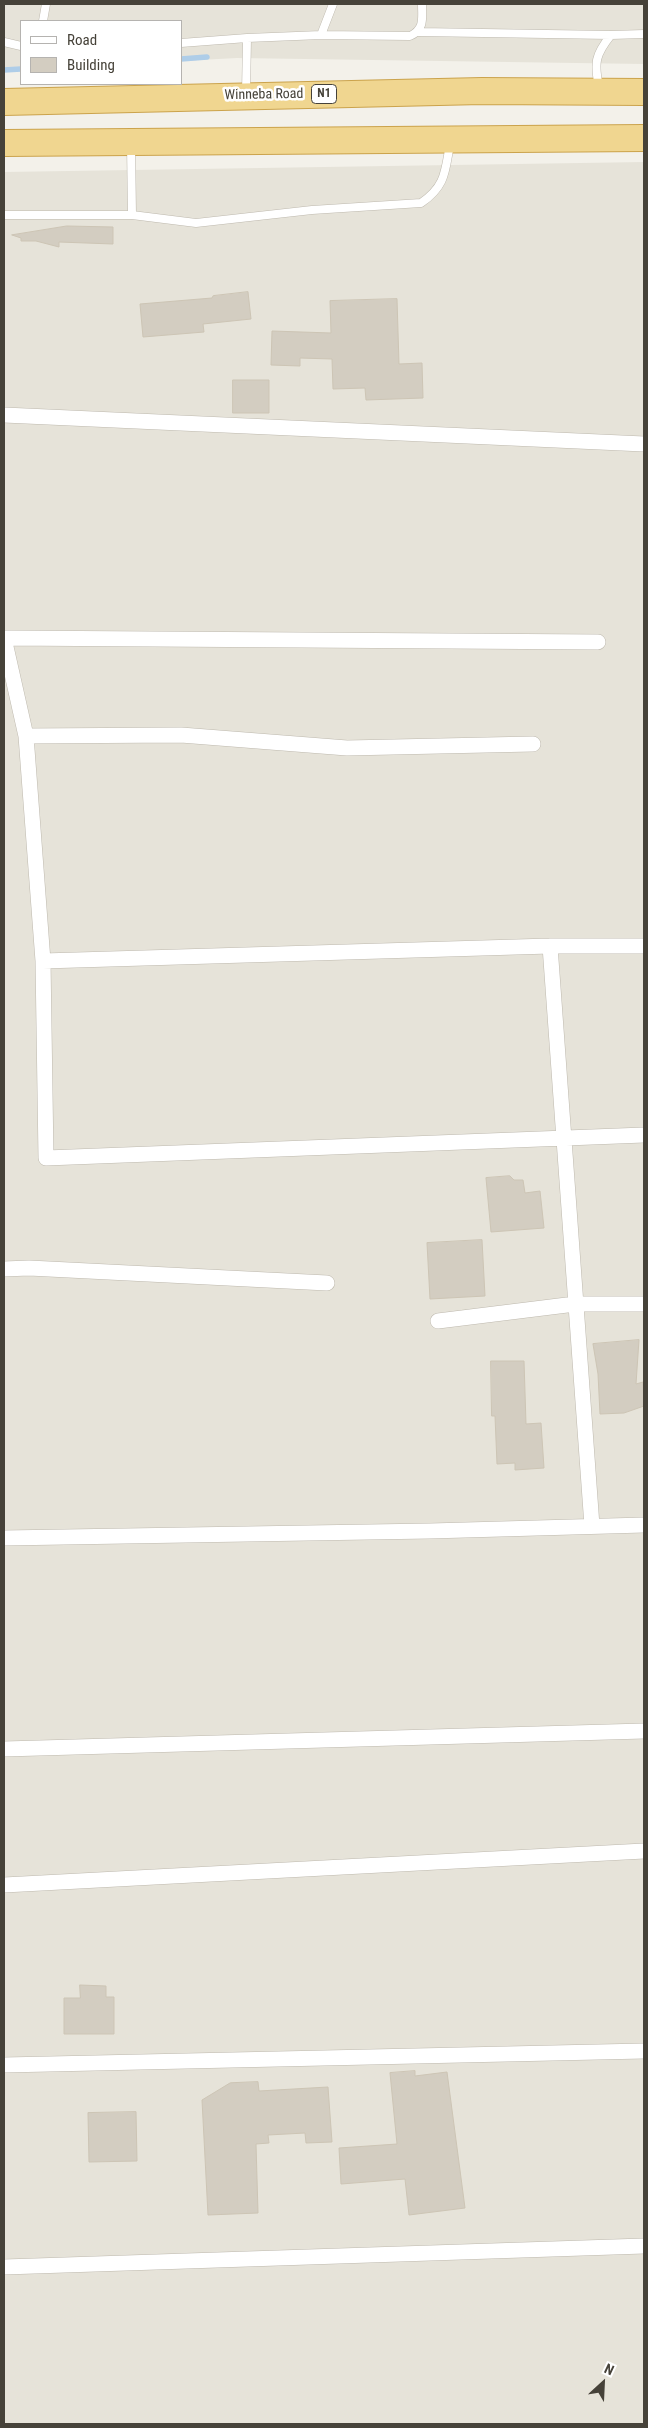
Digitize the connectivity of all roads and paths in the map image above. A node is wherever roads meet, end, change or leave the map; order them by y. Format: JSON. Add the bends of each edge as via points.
{"nodes":[{"id":1,"x":46,"y":4,"type":"edge"},
{"id":2,"x":333,"y":4,"type":"edge"},
{"id":3,"x":422,"y":4,"type":"edge"},
{"id":4,"x":43,"y":20,"type":"edge"},
{"id":5,"x":419,"y":32,"type":"junction"},
{"id":6,"x":644,"y":34,"type":"edge"},
{"id":7,"x":321,"y":35,"type":"junction"},
{"id":8,"x":611,"y":35,"type":"junction"},
{"id":9,"x":247,"y":38,"type":"junction"},
{"id":10,"x":4,"y":42,"type":"edge"},
{"id":11,"x":182,"y":43,"type":"edge"},
{"id":12,"x":20,"y":46,"type":"edge"},
{"id":13,"x":600,"y":92,"type":"junction"},
{"id":14,"x":644,"y":92,"type":"edge"},
{"id":15,"x":246,"y":95,"type":"junction"},
{"id":16,"x":4,"y":102,"type":"edge"},
{"id":17,"x":644,"y":138,"type":"edge"},
{"id":18,"x":451,"y":140,"type":"junction"},
{"id":19,"x":4,"y":143,"type":"edge"},
{"id":20,"x":131,"y":143,"type":"junction"},
{"id":21,"x":4,"y":215,"type":"edge"},
{"id":22,"x":132,"y":215,"type":"junction"},
{"id":23,"x":4,"y":415,"type":"edge"},
{"id":24,"x":644,"y":444,"type":"edge"},
{"id":25,"x":4,"y":629,"type":"edge"},
{"id":26,"x":4,"y":638,"type":"edge"},
{"id":27,"x":598,"y":642,"type":"dead end"},
{"id":28,"x":26,"y":736,"type":"junction"},
{"id":29,"x":533,"y":744,"type":"dead end"},
{"id":30,"x":550,"y":946,"type":"junction"},
{"id":31,"x":644,"y":946,"type":"edge"},
{"id":32,"x":43,"y":961,"type":"junction"},
{"id":33,"x":644,"y":1135,"type":"edge"},
{"id":34,"x":565,"y":1137,"type":"junction"},
{"id":35,"x":4,"y":1269,"type":"edge"},
{"id":36,"x":327,"y":1282,"type":"dead end"},
{"id":37,"x":575,"y":1304,"type":"junction"},
{"id":38,"x":644,"y":1304,"type":"edge"},
{"id":39,"x":438,"y":1321,"type":"dead end"},
{"id":40,"x":644,"y":1525,"type":"edge"},
{"id":41,"x":592,"y":1526,"type":"junction"},
{"id":42,"x":4,"y":1538,"type":"edge"},
{"id":43,"x":644,"y":1731,"type":"edge"},
{"id":44,"x":4,"y":1749,"type":"edge"},
{"id":45,"x":644,"y":1851,"type":"edge"},
{"id":46,"x":4,"y":1885,"type":"edge"},
{"id":47,"x":644,"y":2052,"type":"edge"},
{"id":48,"x":4,"y":2065,"type":"edge"},
{"id":49,"x":644,"y":2246,"type":"edge"},
{"id":50,"x":4,"y":2267,"type":"edge"}],
"edges":[{"from":1,"to":4,"type":"lane"},
{"from":2,"to":7,"type":"lane"},
{"from":3,"to":5,"type":"lane"},
{"from":5,"to":7,"type":"lane","via":[[410,36]]},
{"from":5,"to":8,"type":"lane"},
{"from":6,"to":8,"type":"lane"},
{"from":7,"to":9,"type":"lane"},
{"from":8,"to":13,"type":"lane","via":[[599,51],[595,67]]},
{"from":9,"to":11,"type":"lane"},
{"from":9,"to":15,"type":"lane"},
{"from":10,"to":12,"type":"lane"},
{"from":13,"to":14,"type":"highway","name":"Winneba Road","number":"N1"},
{"from":13,"to":15,"type":"highway","name":"Winneba Road","number":"N1"},
{"from":15,"to":16,"type":"highway","name":"Winneba Road","number":"N1"},
{"from":17,"to":18,"type":"highway"},
{"from":18,"to":20,"type":"highway"},
{"from":18,"to":22,"type":"lane","via":[[444,176],[435,194],[421,203],[312,210],[196,223]]},
{"from":19,"to":20,"type":"highway"},
{"from":20,"to":22,"type":"lane"},
{"from":21,"to":22,"type":"lane"},
{"from":23,"to":24,"type":"street"},
{"from":25,"to":26,"type":"street"},
{"from":26,"to":27,"type":"street"},
{"from":26,"to":28,"type":"street"},
{"from":28,"to":29,"type":"street","via":[[181,735],[347,748]]},
{"from":28,"to":32,"type":"street"},
{"from":30,"to":31,"type":"street"},
{"from":30,"to":32,"type":"street"},
{"from":30,"to":34,"type":"street"},
{"from":32,"to":34,"type":"street","via":[[46,1158]]},
{"from":33,"to":34,"type":"street"},
{"from":34,"to":37,"type":"street"},
{"from":35,"to":36,"type":"street"},
{"from":37,"to":38,"type":"street"},
{"from":37,"to":39,"type":"street"},
{"from":37,"to":41,"type":"street"},
{"from":40,"to":41,"type":"street"},
{"from":41,"to":42,"type":"street"},
{"from":43,"to":44,"type":"street"},
{"from":45,"to":46,"type":"street"},
{"from":47,"to":48,"type":"street"},
{"from":49,"to":50,"type":"street"}]}
